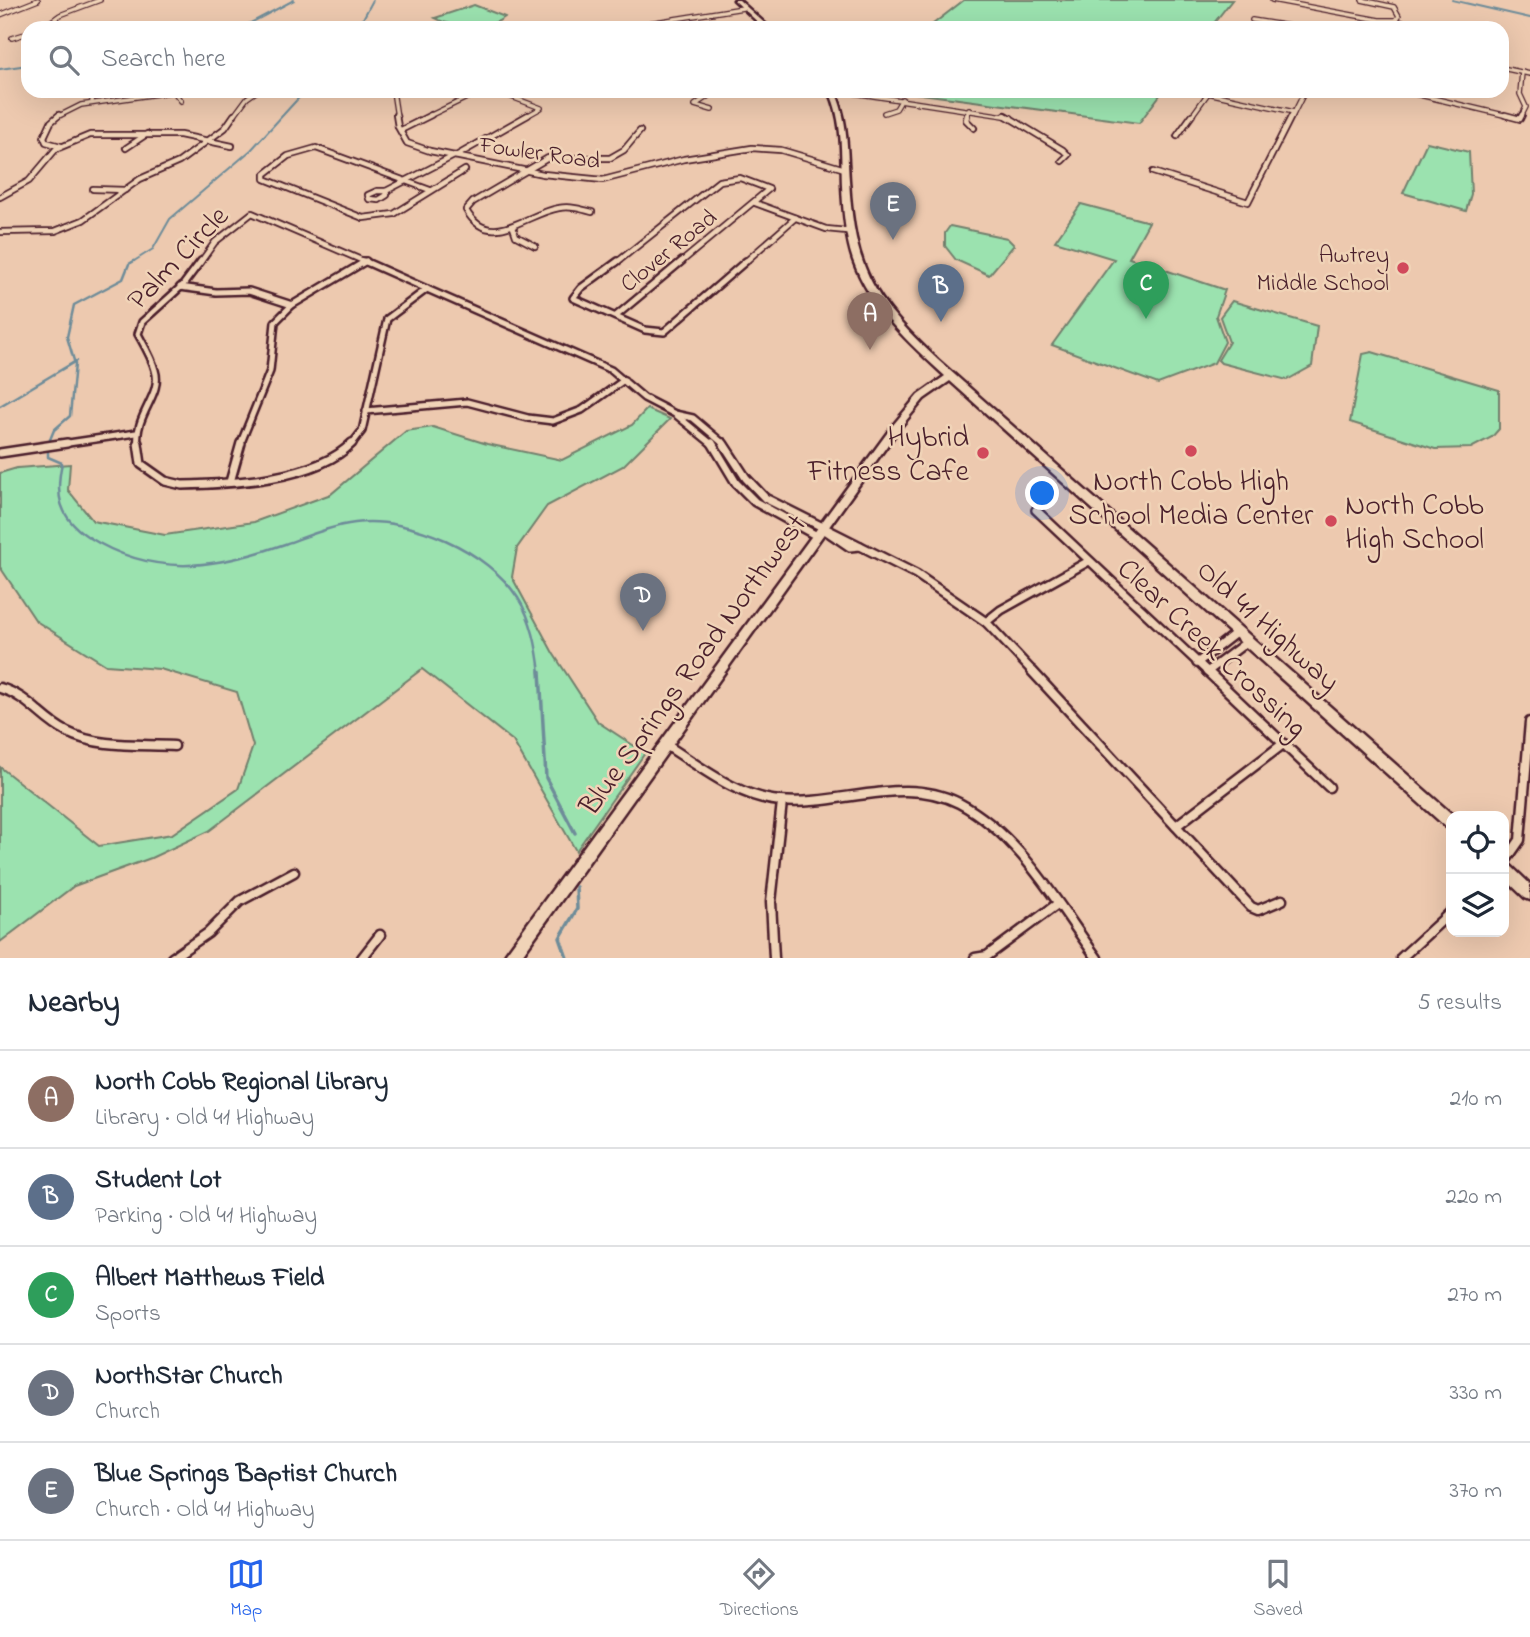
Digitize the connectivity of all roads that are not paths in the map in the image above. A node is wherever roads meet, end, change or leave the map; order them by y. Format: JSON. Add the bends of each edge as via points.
{"nodes":[{"id":1,"x":38,"y":0,"type":"edge"},
{"id":2,"x":100,"y":0,"type":"edge"},
{"id":3,"x":736,"y":0,"type":"edge"},
{"id":4,"x":1272,"y":0,"type":"edge"},
{"id":5,"x":1362,"y":0,"type":"edge"},
{"id":6,"x":743,"y":8,"type":"junction"},
{"id":7,"x":0,"y":15,"type":"edge"},
{"id":8,"x":1252,"y":20,"type":"dead end"},
{"id":9,"x":1396,"y":20,"type":"junction"},
{"id":10,"x":52,"y":21,"type":"edge"},
{"id":11,"x":662,"y":21,"type":"edge"},
{"id":12,"x":758,"y":21,"type":"edge"},
{"id":13,"x":1258,"y":21,"type":"edge"},
{"id":14,"x":1399,"y":21,"type":"edge"},
{"id":15,"x":21,"y":35,"type":"edge"},
{"id":16,"x":12,"y":38,"type":"dead end"},
{"id":17,"x":1509,"y":69,"type":"edge"},
{"id":18,"x":1522,"y":72,"type":"junction"},
{"id":19,"x":1530,"y":74,"type":"edge"},
{"id":20,"x":92,"y":98,"type":"edge"},
{"id":21,"x":152,"y":98,"type":"edge"},
{"id":22,"x":180,"y":98,"type":"edge"},
{"id":23,"x":247,"y":98,"type":"edge"},
{"id":24,"x":394,"y":98,"type":"edge"},
{"id":25,"x":467,"y":98,"type":"edge"},
{"id":26,"x":515,"y":98,"type":"edge"},
{"id":27,"x":706,"y":98,"type":"edge"},
{"id":28,"x":834,"y":98,"type":"edge"},
{"id":29,"x":892,"y":98,"type":"edge"},
{"id":30,"x":1205,"y":98,"type":"edge"},
{"id":31,"x":1232,"y":98,"type":"edge"},
{"id":32,"x":1301,"y":98,"type":"edge"},
{"id":33,"x":1432,"y":98,"type":"edge"},
{"id":34,"x":902,"y":99,"type":"junction"},
{"id":35,"x":92,"y":102,"type":"junction"},
{"id":36,"x":181,"y":102,"type":"dead end"},
{"id":37,"x":969,"y":109,"type":"junction"},
{"id":38,"x":712,"y":110,"type":"dead end"},
{"id":39,"x":1294,"y":112,"type":"junction"},
{"id":40,"x":884,"y":113,"type":"dead end"},
{"id":41,"x":974,"y":128,"type":"dead end"},
{"id":42,"x":401,"y":130,"type":"junction"},
{"id":43,"x":640,"y":131,"type":"dead end"},
{"id":44,"x":148,"y":134,"type":"junction"},
{"id":45,"x":1177,"y":136,"type":"dead end"},
{"id":46,"x":207,"y":139,"type":"junction"},
{"id":47,"x":61,"y":146,"type":"junction"},
{"id":48,"x":232,"y":146,"type":"dead end"},
{"id":49,"x":126,"y":148,"type":"dead end"},
{"id":50,"x":455,"y":156,"type":"junction"},
{"id":51,"x":1062,"y":161,"type":"dead end"},
{"id":52,"x":845,"y":169,"type":"junction"},
{"id":53,"x":465,"y":170,"type":"dead end"},
{"id":54,"x":523,"y":171,"type":"junction"},
{"id":55,"x":1153,"y":172,"type":"dead end"},
{"id":56,"x":405,"y":181,"type":"junction"},
{"id":57,"x":93,"y":189,"type":"dead end"},
{"id":58,"x":125,"y":190,"type":"junction"},
{"id":59,"x":430,"y":190,"type":"junction"},
{"id":60,"x":386,"y":191,"type":"dead end"},
{"id":61,"x":0,"y":197,"type":"edge"},
{"id":62,"x":755,"y":203,"type":"junction"},
{"id":63,"x":592,"y":212,"type":"dead end"},
{"id":64,"x":795,"y":218,"type":"junction"},
{"id":65,"x":513,"y":227,"type":"junction"},
{"id":66,"x":847,"y":231,"type":"junction"},
{"id":67,"x":0,"y":232,"type":"edge"},
{"id":68,"x":535,"y":246,"type":"dead end"},
{"id":69,"x":366,"y":261,"type":"junction"},
{"id":70,"x":180,"y":287,"type":"junction"},
{"id":71,"x":428,"y":288,"type":"junction"},
{"id":72,"x":292,"y":305,"type":"junction"},
{"id":73,"x":616,"y":316,"type":"junction"},
{"id":74,"x":951,"y":376,"type":"junction"},
{"id":75,"x":624,"y":380,"type":"junction"},
{"id":76,"x":366,"y":411,"type":"junction"},
{"id":77,"x":136,"y":433,"type":"junction"},
{"id":78,"x":0,"y":453,"type":"edge"},
{"id":79,"x":230,"y":482,"type":"junction"},
{"id":80,"x":1036,"y":510,"type":"dead end"},
{"id":81,"x":820,"y":532,"type":"junction"},
{"id":82,"x":1089,"y":561,"type":"junction"},
{"id":83,"x":986,"y":622,"type":"junction"},
{"id":84,"x":1237,"y":632,"type":"junction"},
{"id":85,"x":1248,"y":641,"type":"junction"},
{"id":86,"x":1197,"y":663,"type":"junction"},
{"id":87,"x":1207,"y":672,"type":"junction"},
{"id":88,"x":0,"y":688,"type":"edge"},
{"id":89,"x":1530,"y":722,"type":"edge"},
{"id":90,"x":1283,"y":744,"type":"junction"},
{"id":91,"x":666,"y":745,"type":"junction"},
{"id":92,"x":174,"y":746,"type":"dead end"},
{"id":93,"x":1527,"y":783,"type":"edge"},
{"id":94,"x":1329,"y":787,"type":"dead end"},
{"id":95,"x":782,"y":802,"type":"junction"},
{"id":96,"x":1446,"y":817,"type":"edge"},
{"id":97,"x":1176,"y":826,"type":"junction"},
{"id":98,"x":1509,"y":856,"type":"edge"},
{"id":99,"x":294,"y":872,"type":"dead end"},
{"id":100,"x":1509,"y":874,"type":"edge"},
{"id":101,"x":1530,"y":893,"type":"edge"},
{"id":102,"x":1282,"y":900,"type":"dead end"},
{"id":103,"x":1056,"y":905,"type":"junction"},
{"id":104,"x":1446,"y":917,"type":"edge"},
{"id":105,"x":380,"y":935,"type":"dead end"},
{"id":106,"x":172,"y":958,"type":"edge"},
{"id":107,"x":362,"y":958,"type":"edge"},
{"id":108,"x":511,"y":958,"type":"edge"},
{"id":109,"x":774,"y":958,"type":"edge"},
{"id":110,"x":975,"y":958,"type":"edge"},
{"id":111,"x":1097,"y":958,"type":"edge"},
{"id":112,"x":1401,"y":958,"type":"edge"}],
"edges":[{"from":1,"to":7,"type":"street"},
{"from":2,"to":10,"type":"street"},
{"from":3,"to":6,"type":"main road"},
{"from":4,"to":9,"type":"street"},
{"from":5,"to":9,"type":"street","via":[[1394,8],[1399,16]]},
{"from":6,"to":11,"type":"street"},
{"from":6,"to":12,"type":"main road"},
{"from":8,"to":13,"type":"street"},
{"from":9,"to":14,"type":"street"},
{"from":15,"to":16,"type":"street"},
{"from":17,"to":18,"type":"street"},
{"from":18,"to":19,"type":"street"},
{"from":18,"to":33,"type":"street","via":[[1520,94],[1526,107],[1520,119]]},
{"from":20,"to":35,"type":"street"},
{"from":21,"to":35,"type":"street"},
{"from":22,"to":36,"type":"street"},
{"from":23,"to":46,"type":"street","via":[[230,124]]},
{"from":24,"to":42,"type":"street"},
{"from":25,"to":42,"type":"street"},
{"from":26,"to":50,"type":"street","via":[[541,108]]},
{"from":27,"to":38,"type":"street","via":[[695,105]]},
{"from":28,"to":52,"type":"main road","name":"Old 41 Highway","via":[[842,117]]},
{"from":29,"to":34,"type":"street"},
{"from":30,"to":45,"type":"street"},
{"from":31,"to":39,"type":"street"},
{"from":32,"to":39,"type":"street"},
{"from":34,"to":37,"type":"street"},
{"from":34,"to":40,"type":"street","via":[[897,109]]},
{"from":35,"to":47,"type":"street","via":[[51,119],[45,141]]},
{"from":37,"to":41,"type":"street","via":[[966,120]]},
{"from":37,"to":51,"type":"street","via":[[1022,122],[1066,152]]},
{"from":39,"to":55,"type":"street","via":[[1248,202]]},
{"from":42,"to":50,"type":"street","name":"Fowler Road","via":[[407,142],[418,148]]},
{"from":43,"to":54,"type":"street","via":[[610,158],[557,156]]},
{"from":44,"to":46,"type":"street"},
{"from":44,"to":47,"type":"street","via":[[100,134]]},
{"from":44,"to":49,"type":"street"},
{"from":46,"to":48,"type":"street"},
{"from":46,"to":58,"type":"street","via":[[179,162]]},
{"from":47,"to":61,"type":"street","via":[[29,181]]},
{"from":50,"to":54,"type":"street","name":"Fowler Road"},
{"from":50,"to":56,"type":"street"},
{"from":52,"to":54,"type":"street","name":"Fowler Road","via":[[781,150],[752,148],[684,159],[603,180]]},
{"from":52,"to":66,"type":"main road","name":"Old 41 Highway"},
{"from":53,"to":59,"type":"street"},
{"from":54,"to":65,"type":"street","via":[[466,211],[476,224]]},
{"from":56,"to":59,"type":"street"},
{"from":56,"to":59,"type":"street","via":[[311,148],[270,167],[264,177],[363,218],[394,214]]},
{"from":56,"to":60,"type":"street"},
{"from":57,"to":58,"type":"street"},
{"from":58,"to":67,"type":"street","via":[[83,220],[55,231]]},
{"from":62,"to":64,"type":"street","name":"Clover Road"},
{"from":62,"to":73,"type":"street","name":"Clover Road"},
{"from":62,"to":73,"type":"street","via":[[768,187],[740,178],[719,181],[572,297]]},
{"from":63,"to":65,"type":"street","via":[[561,207]]},
{"from":64,"to":66,"type":"street","name":"Clover Road"},
{"from":64,"to":73,"type":"street","name":"Clover Road","via":[[668,330],[653,333]]},
{"from":65,"to":68,"type":"street","via":[[516,236]]},
{"from":66,"to":74,"type":"main road","name":"Old 41 Highway","via":[[858,267],[880,305]]},
{"from":69,"to":70,"type":"street","name":"Palm Circle","via":[[252,213],[215,242]]},
{"from":69,"to":71,"type":"street"},
{"from":69,"to":72,"type":"street"},
{"from":70,"to":72,"type":"street","via":[[249,291]]},
{"from":70,"to":77,"type":"street","name":"Palm Circle","via":[[140,327],[138,334],[153,361],[156,387]]},
{"from":71,"to":75,"type":"street","via":[[599,364]]},
{"from":71,"to":76,"type":"street","via":[[387,319]]},
{"from":72,"to":79,"type":"street","via":[[272,331],[270,371]]},
{"from":74,"to":81,"type":"main road","name":"Blue Springs Road Northwest","via":[[908,411]]},
{"from":74,"to":84,"type":"main road","name":"Old 41 Highway"},
{"from":75,"to":76,"type":"street","via":[[585,410],[553,420],[534,421],[470,402]]},
{"from":75,"to":81,"type":"street","via":[[712,443],[736,483],[755,502]]},
{"from":76,"to":79,"type":"street","via":[[359,436],[340,452],[288,474]]},
{"from":77,"to":78,"type":"street"},
{"from":77,"to":79,"type":"street","via":[[141,464],[169,483]]},
{"from":80,"to":82,"type":"street","name":"Clear Creek Crossing"},
{"from":81,"to":83,"type":"street","via":[[916,574]]},
{"from":81,"to":91,"type":"main road","name":"Blue Springs Road Northwest"},
{"from":82,"to":83,"type":"street"},
{"from":82,"to":86,"type":"street","name":"Clear Creek Crossing"},
{"from":83,"to":97,"type":"street"},
{"from":84,"to":85,"type":"main road","name":"Old 41 Highway"},
{"from":84,"to":86,"type":"street"},
{"from":85,"to":87,"type":"street"},
{"from":85,"to":96,"type":"main road","name":"Old 41 Highway"},
{"from":86,"to":87,"type":"street","name":"Clear Creek Crossing"},
{"from":87,"to":90,"type":"street","name":"Clear Creek Crossing"},
{"from":88,"to":92,"type":"street","via":[[19,692],[64,732],[79,738]]},
{"from":89,"to":93,"type":"street"},
{"from":90,"to":94,"type":"street","name":"Clear Creek Crossing"},
{"from":90,"to":97,"type":"street"},
{"from":91,"to":95,"type":"street","via":[[732,785]]},
{"from":91,"to":108,"type":"main road","name":"Blue Springs Road Northwest"},
{"from":93,"to":98,"type":"street","via":[[1520,840]]},
{"from":95,"to":103,"type":"street","via":[[908,790],[948,798],[990,824]]},
{"from":95,"to":109,"type":"street","via":[[771,902]]},
{"from":97,"to":102,"type":"street","via":[[1251,907]]},
{"from":99,"to":106,"type":"street","via":[[240,901],[208,933]]},
{"from":100,"to":101,"type":"main road"},
{"from":103,"to":110,"type":"street","via":[[987,956]]},
{"from":103,"to":111,"type":"street"},
{"from":104,"to":112,"type":"street"},
{"from":105,"to":107,"type":"street"}]}
